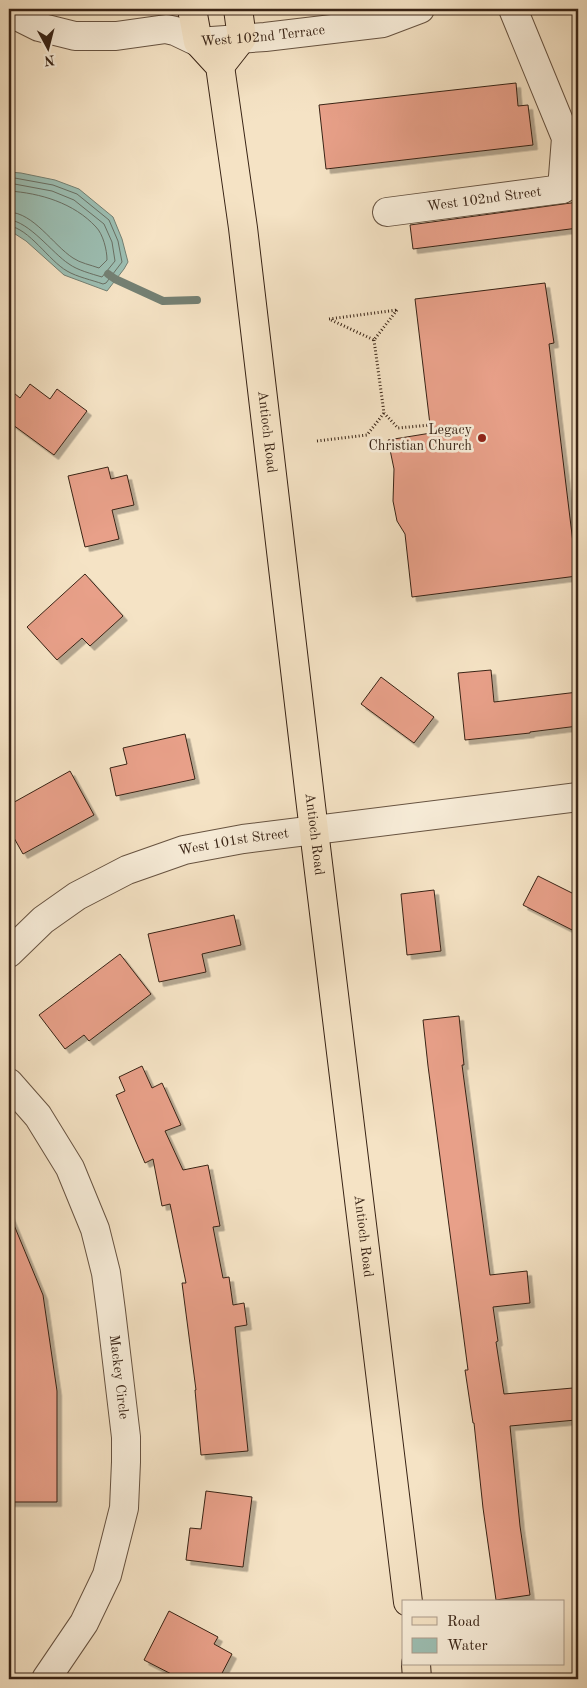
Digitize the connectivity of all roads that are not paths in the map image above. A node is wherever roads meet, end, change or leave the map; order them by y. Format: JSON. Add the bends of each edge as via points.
{"nodes":[{"id":1,"x":192,"y":9,"type":"edge"},
{"id":2,"x":238,"y":9,"type":"edge"},
{"id":3,"x":420,"y":9,"type":"edge"},
{"id":4,"x":513,"y":9,"type":"edge"},
{"id":5,"x":9,"y":12,"type":"edge"},
{"id":6,"x":174,"y":19,"type":"edge"},
{"id":7,"x":242,"y":38,"type":"junction"},
{"id":8,"x":198,"y":42,"type":"junction"},
{"id":9,"x":220,"y":66,"type":"junction"},
{"id":10,"x":570,"y":185,"type":"edge"},
{"id":11,"x":387,"y":212,"type":"dead end"},
{"id":12,"x":578,"y":796,"type":"edge"},
{"id":13,"x":314,"y":830,"type":"junction"},
{"id":14,"x":9,"y":953,"type":"edge"},
{"id":15,"x":9,"y":1083,"type":"edge"},
{"id":16,"x":408,"y":1600,"type":"edge"},
{"id":17,"x":416,"y":1666,"type":"edge"},
{"id":18,"x":46,"y":1679,"type":"edge"},
{"id":19,"x":418,"y":1679,"type":"edge"}],
"edges":[{"from":1,"to":8,"type":"main road"},
{"from":2,"to":7,"type":"main road"},
{"from":3,"to":7,"type":"street","name":"West 102nd Terrace","via":[[383,23]]},
{"from":4,"to":10,"type":"street","via":[[566,138]]},
{"from":5,"to":6,"type":"street","name":"West 102nd Terrace","via":[[38,27],[75,36],[116,36]]},
{"from":6,"to":8,"type":"street","name":"West 102nd Terrace","via":[[175,31]]},
{"from":7,"to":8,"type":"street","name":"West 102nd Terrace"},
{"from":7,"to":9,"type":"main road"},
{"from":8,"to":9,"type":"main road"},
{"from":9,"to":13,"type":"main road","name":"Antioch Road","via":[[243,228]]},
{"from":10,"to":11,"type":"street","name":"West 102nd Street"},
{"from":12,"to":13,"type":"street","name":"West 101st Street"},
{"from":13,"to":14,"type":"street","name":"West 101st Street","via":[[184,850],[127,870],[77,896]]},
{"from":13,"to":16,"type":"main road","name":"Antioch Road"},
{"from":15,"to":18,"type":"street","name":"Mackey Circle","via":[[38,1116],[70,1168],[95,1229],[106,1273],[126,1437],[124,1508],[107,1575],[84,1623]]},
{"from":17,"to":19,"type":"main road"}]}
